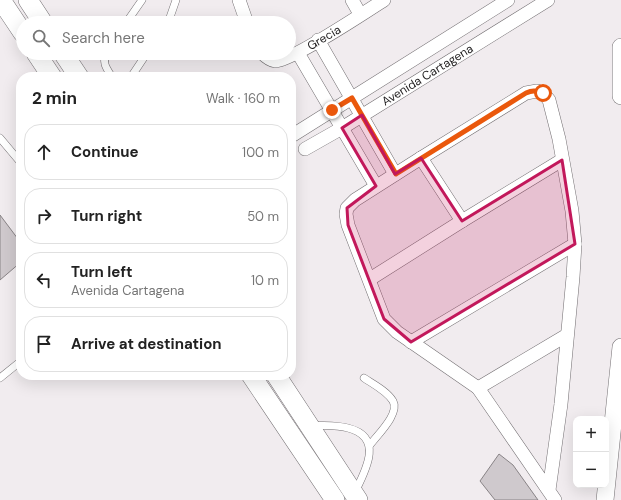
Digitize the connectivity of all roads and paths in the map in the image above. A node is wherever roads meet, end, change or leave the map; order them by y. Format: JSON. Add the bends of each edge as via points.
{"nodes":[{"id":1,"x":1,"y":0,"type":"edge"},
{"id":2,"x":28,"y":0,"type":"edge"},
{"id":3,"x":142,"y":0,"type":"edge"},
{"id":4,"x":176,"y":0,"type":"edge"},
{"id":5,"x":352,"y":0,"type":"edge"},
{"id":6,"x":384,"y":0,"type":"edge"},
{"id":7,"x":508,"y":0,"type":"edge"},
{"id":8,"x":548,"y":0,"type":"edge"},
{"id":9,"x":242,"y":1,"type":"edge"},
{"id":10,"x":360,"y":14,"type":"junction"},
{"id":11,"x":38,"y":16,"type":"edge"},
{"id":12,"x":131,"y":16,"type":"edge"},
{"id":13,"x":170,"y":16,"type":"edge"},
{"id":14,"x":245,"y":16,"type":"edge"},
{"id":15,"x":16,"y":22,"type":"edge"},
{"id":16,"x":318,"y":40,"type":"junction"},
{"id":17,"x":621,"y":47,"type":"edge"},
{"id":18,"x":298,"y":53,"type":"joint"},
{"id":19,"x":41,"y":60,"type":"edge"},
{"id":20,"x":68,"y":60,"type":"edge"},
{"id":21,"x":104,"y":60,"type":"edge"},
{"id":22,"x":143,"y":60,"type":"edge"},
{"id":23,"x":49,"y":72,"type":"edge"},
{"id":24,"x":76,"y":72,"type":"edge"},
{"id":25,"x":109,"y":72,"type":"edge"},
{"id":26,"x":135,"y":72,"type":"edge"},
{"id":27,"x":621,"y":96,"type":"edge"},
{"id":28,"x":352,"y":98,"type":"junction"},
{"id":29,"x":332,"y":110,"type":"junction"},
{"id":30,"x":362,"y":115,"type":"junction"},
{"id":31,"x":342,"y":128,"type":"junction"},
{"id":32,"x":296,"y":132,"type":"edge"},
{"id":33,"x":0,"y":138,"type":"edge"},
{"id":34,"x":306,"y":149,"type":"dead end"},
{"id":35,"x":16,"y":156,"type":"edge"},
{"id":36,"x":421,"y":158,"type":"junction"},
{"id":37,"x":562,"y":160,"type":"junction"},
{"id":38,"x":396,"y":174,"type":"junction"},
{"id":39,"x":376,"y":186,"type":"junction"},
{"id":40,"x":462,"y":221,"type":"junction"},
{"id":41,"x":575,"y":244,"type":"junction"},
{"id":42,"x":370,"y":280,"type":"junction"},
{"id":43,"x":567,"y":335,"type":"junction"},
{"id":44,"x":411,"y":342,"type":"junction"},
{"id":45,"x":621,"y":347,"type":"edge"},
{"id":46,"x":16,"y":365,"type":"edge"},
{"id":47,"x":0,"y":378,"type":"edge"},
{"id":48,"x":364,"y":378,"type":"dead end"},
{"id":49,"x":254,"y":380,"type":"edge"},
{"id":50,"x":279,"y":380,"type":"edge"},
{"id":51,"x":478,"y":388,"type":"junction"},
{"id":52,"x":309,"y":425,"type":"junction"},
{"id":53,"x":370,"y":445,"type":"junction"},
{"id":54,"x":552,"y":495,"type":"edge"},
{"id":55,"x":356,"y":497,"type":"edge"},
{"id":56,"x":335,"y":500,"type":"edge"},
{"id":57,"x":605,"y":500,"type":"edge"}],
"edges":[{"from":1,"to":15,"type":"main road"},
{"from":2,"to":11,"type":"main road"},
{"from":3,"to":12,"type":"lane"},
{"from":4,"to":13,"type":"lane"},
{"from":5,"to":10,"type":"street"},
{"from":6,"to":10,"type":"street","name":"Grecia"},
{"from":7,"to":28,"type":"street","name":"Avenida Cartagena"},
{"from":8,"to":30,"type":"street","name":"Avenida Cartagena"},
{"from":9,"to":14,"type":"street"},
{"from":10,"to":16,"type":"street","name":"Grecia"},
{"from":16,"to":18,"type":"street","name":"Grecia"},
{"from":16,"to":28,"type":"street"},
{"from":17,"to":27,"type":"street"},
{"from":18,"to":29,"type":"street"},
{"from":19,"to":23,"type":"main road"},
{"from":20,"to":24,"type":"main road"},
{"from":21,"to":25,"type":"lane"},
{"from":22,"to":26,"type":"lane"},
{"from":28,"to":29,"type":"street","name":"Avenida Cartagena"},
{"from":28,"to":30,"type":"street"},
{"from":29,"to":31,"type":"street"},
{"from":29,"to":32,"type":"street","name":"Avenida Cartagena"},
{"from":30,"to":31,"type":"street","name":"Avenida Cartagena"},
{"from":30,"to":38,"type":"street"},
{"from":31,"to":34,"type":"street","name":"Avenida Cartagena"},
{"from":31,"to":39,"type":"street"},
{"from":33,"to":35,"type":"lane"},
{"from":36,"to":37,"type":"street","via":[[526,93],[537,91],[549,100]]},
{"from":36,"to":38,"type":"street"},
{"from":36,"to":40,"type":"street"},
{"from":37,"to":40,"type":"street"},
{"from":37,"to":41,"type":"street","via":[[572,211]]},
{"from":38,"to":39,"type":"street"},
{"from":39,"to":42,"type":"street","via":[[350,204],[346,214]]},
{"from":40,"to":42,"type":"street"},
{"from":41,"to":43,"type":"street"},
{"from":41,"to":44,"type":"street"},
{"from":42,"to":44,"type":"street","via":[[384,319]]},
{"from":43,"to":51,"type":"street"},
{"from":43,"to":54,"type":"street"},
{"from":44,"to":51,"type":"street"},
{"from":45,"to":57,"type":"street"},
{"from":46,"to":47,"type":"lane"},
{"from":48,"to":53,"type":"lane","via":[[387,394],[394,405],[393,414]]},
{"from":49,"to":56,"type":"main road"},
{"from":50,"to":52,"type":"main road"},
{"from":51,"to":54,"type":"street"},
{"from":52,"to":53,"type":"lane","via":[[352,429],[364,436]]},
{"from":52,"to":55,"type":"main road"},
{"from":53,"to":55,"type":"lane","via":[[367,465]]}]}
